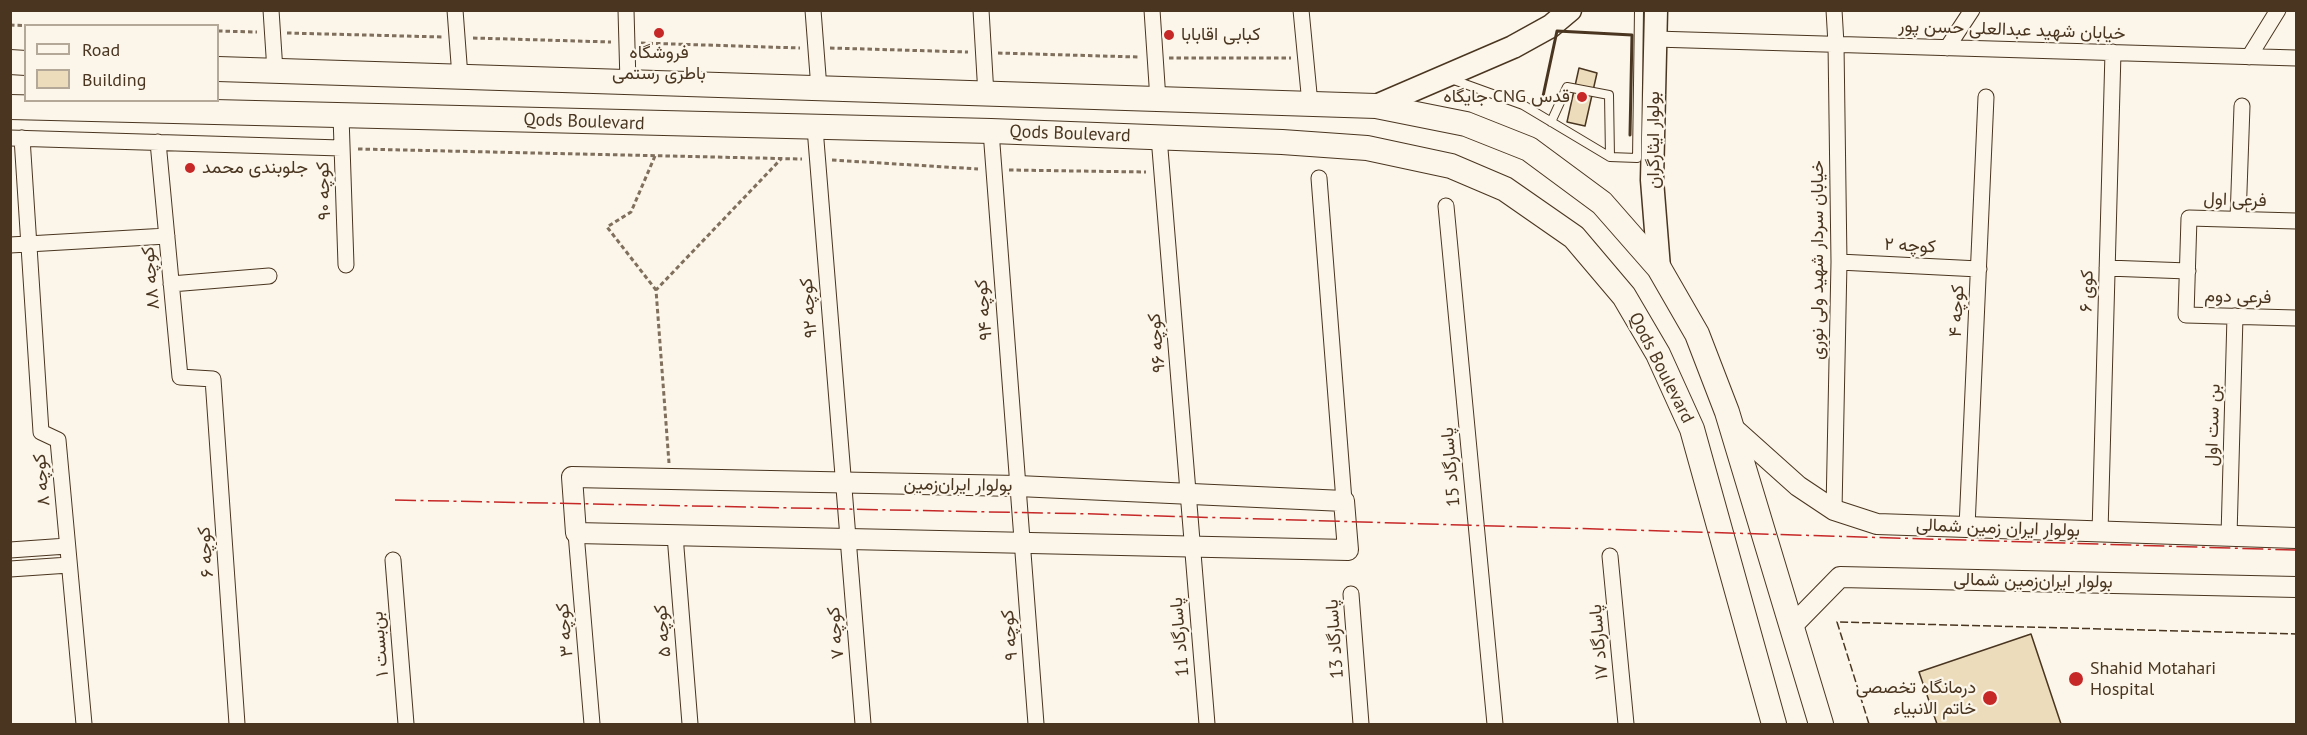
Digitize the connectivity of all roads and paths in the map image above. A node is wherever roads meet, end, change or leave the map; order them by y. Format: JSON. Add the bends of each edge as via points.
{"nodes":[{"id":1,"x":270,"y":10,"type":"edge"},
{"id":2,"x":455,"y":10,"type":"edge"},
{"id":3,"x":626,"y":10,"type":"edge"},
{"id":4,"x":813,"y":10,"type":"edge"},
{"id":5,"x":981,"y":10,"type":"edge"},
{"id":6,"x":1152,"y":10,"type":"edge"},
{"id":7,"x":1301,"y":10,"type":"edge"},
{"id":8,"x":1570,"y":10,"type":"edge"},
{"id":9,"x":1639,"y":10,"type":"edge"},
{"id":10,"x":1656,"y":10,"type":"edge"},
{"id":11,"x":1833,"y":10,"type":"edge"},
{"id":12,"x":1972,"y":10,"type":"edge"},
{"id":13,"x":2278,"y":10,"type":"edge"},
{"id":14,"x":219,"y":31,"type":"edge"},
{"id":15,"x":272,"y":32,"type":"junction"},
{"id":16,"x":457,"y":38,"type":"junction"},
{"id":17,"x":1655,"y":39,"type":"junction"},
{"id":18,"x":627,"y":43,"type":"junction"},
{"id":19,"x":1836,"y":44,"type":"junction"},
{"id":20,"x":816,"y":48,"type":"junction"},
{"id":21,"x":1947,"y":48,"type":"junction"},
{"id":22,"x":2114,"y":52,"type":"junction"},
{"id":23,"x":984,"y":53,"type":"junction"},
{"id":24,"x":2249,"y":57,"type":"junction"},
{"id":25,"x":1157,"y":58,"type":"junction"},
{"id":26,"x":1305,"y":58,"type":"junction"},
{"id":27,"x":2296,"y":58,"type":"edge"},
{"id":28,"x":219,"y":69,"type":"edge"},
{"id":29,"x":275,"y":71,"type":"junction"},
{"id":30,"x":460,"y":77,"type":"junction"},
{"id":31,"x":1447,"y":78,"type":"junction"},
{"id":32,"x":628,"y":83,"type":"junction"},
{"id":33,"x":819,"y":89,"type":"junction"},
{"id":34,"x":986,"y":94,"type":"junction"},
{"id":35,"x":1986,"y":97,"type":"dead end"},
{"id":36,"x":1158,"y":100,"type":"junction"},
{"id":37,"x":1310,"y":104,"type":"junction"},
{"id":38,"x":1376,"y":106,"type":"junction"},
{"id":39,"x":2241,"y":106,"type":"dead end"},
{"id":40,"x":10,"y":107,"type":"edge"},
{"id":41,"x":341,"y":116,"type":"junction"},
{"id":42,"x":1551,"y":122,"type":"junction"},
{"id":43,"x":815,"y":128,"type":"junction"},
{"id":44,"x":991,"y":131,"type":"junction"},
{"id":45,"x":1159,"y":137,"type":"junction"},
{"id":46,"x":16,"y":138,"type":"edge"},
{"id":47,"x":158,"y":142,"type":"junction"},
{"id":48,"x":341,"y":148,"type":"junction"},
{"id":49,"x":655,"y":156,"type":"junction"},
{"id":50,"x":1610,"y":157,"type":"junction"},
{"id":51,"x":781,"y":159,"type":"junction"},
{"id":52,"x":816,"y":160,"type":"junction"},
{"id":53,"x":993,"y":170,"type":"junction"},
{"id":54,"x":1162,"y":172,"type":"junction"},
{"id":55,"x":1319,"y":178,"type":"dead end"},
{"id":56,"x":1446,"y":206,"type":"dead end"},
{"id":57,"x":2238,"y":219,"type":"junction"},
{"id":58,"x":2296,"y":221,"type":"edge"},
{"id":59,"x":166,"y":236,"type":"junction"},
{"id":60,"x":29,"y":244,"type":"junction"},
{"id":61,"x":10,"y":245,"type":"edge"},
{"id":62,"x":1839,"y":262,"type":"junction"},
{"id":63,"x":346,"y":266,"type":"dead end"},
{"id":64,"x":1659,"y":268,"type":"junction"},
{"id":65,"x":2107,"y":268,"type":"junction"},
{"id":66,"x":1979,"y":269,"type":"junction"},
{"id":67,"x":2188,"y":271,"type":"junction"},
{"id":68,"x":269,"y":276,"type":"dead end"},
{"id":69,"x":171,"y":284,"type":"junction"},
{"id":70,"x":656,"y":290,"type":"junction"},
{"id":71,"x":2235,"y":316,"type":"junction"},
{"id":72,"x":2296,"y":318,"type":"edge"},
{"id":73,"x":212,"y":378,"type":"joint"},
{"id":74,"x":1731,"y":426,"type":"junction"},
{"id":75,"x":670,"y":479,"type":"junction"},
{"id":76,"x":844,"y":483,"type":"junction"},
{"id":77,"x":1018,"y":486,"type":"junction"},
{"id":78,"x":1188,"y":492,"type":"junction"},
{"id":79,"x":1344,"y":501,"type":"junction"},
{"id":80,"x":1834,"y":510,"type":"junction"},
{"id":81,"x":1967,"y":527,"type":"junction"},
{"id":82,"x":2100,"y":532,"type":"junction"},
{"id":83,"x":576,"y":533,"type":"junction"},
{"id":84,"x":675,"y":535,"type":"junction"},
{"id":85,"x":2229,"y":536,"type":"junction"},
{"id":86,"x":2296,"y":538,"type":"edge"},
{"id":87,"x":848,"y":539,"type":"junction"},
{"id":88,"x":1022,"y":543,"type":"junction"},
{"id":89,"x":67,"y":546,"type":"junction"},
{"id":90,"x":1192,"y":546,"type":"junction"},
{"id":91,"x":10,"y":550,"type":"edge"},
{"id":92,"x":1610,"y":556,"type":"dead end"},
{"id":93,"x":393,"y":560,"type":"dead end"},
{"id":94,"x":69,"y":565,"type":"junction"},
{"id":95,"x":10,"y":568,"type":"edge"},
{"id":96,"x":2296,"y":587,"type":"edge"},
{"id":97,"x":1351,"y":594,"type":"dead end"},
{"id":98,"x":1791,"y":627,"type":"junction"},
{"id":99,"x":84,"y":724,"type":"edge"},
{"id":100,"x":237,"y":724,"type":"edge"},
{"id":101,"x":406,"y":724,"type":"edge"},
{"id":102,"x":592,"y":724,"type":"edge"},
{"id":103,"x":690,"y":724,"type":"edge"},
{"id":104,"x":863,"y":724,"type":"edge"},
{"id":105,"x":1036,"y":724,"type":"edge"},
{"id":106,"x":1207,"y":724,"type":"edge"},
{"id":107,"x":1361,"y":724,"type":"edge"},
{"id":108,"x":1495,"y":724,"type":"edge"},
{"id":109,"x":1626,"y":724,"type":"edge"},
{"id":110,"x":1774,"y":724,"type":"edge"},
{"id":111,"x":1821,"y":724,"type":"edge"}],
"edges":[{"from":1,"to":15,"type":"street"},
{"from":2,"to":16,"type":"street"},
{"from":3,"to":18,"type":"street"},
{"from":4,"to":20,"type":"street"},
{"from":5,"to":23,"type":"street"},
{"from":6,"to":25,"type":"street"},
{"from":7,"to":26,"type":"street"},
{"from":8,"to":31,"type":"main road","via":[[1551,26]]},
{"from":9,"to":50,"type":"lane","via":[[1637,158]]},
{"from":10,"to":17,"type":"main road","name":"بولوار ایثارگران"},
{"from":11,"to":19,"type":"street","name":"خیابان سردار شهید ولی نوری"},
{"from":12,"to":21,"type":"street"},
{"from":13,"to":24,"type":"street"},
{"from":14,"to":15,"type":"path"},
{"from":15,"to":16,"type":"path"},
{"from":15,"to":29,"type":"street"},
{"from":16,"to":18,"type":"path"},
{"from":16,"to":30,"type":"street"},
{"from":17,"to":19,"type":"street","name":"خیابان شهید عبدالعلی حسن پور"},
{"from":17,"to":64,"type":"main road","name":"بولوار ایثارگران","via":[[1652,180]]},
{"from":18,"to":20,"type":"path"},
{"from":18,"to":32,"type":"street"},
{"from":19,"to":21,"type":"street","name":"خیابان شهید عبدالعلی حسن پور"},
{"from":19,"to":62,"type":"street","name":"خیابان سردار شهید ولی نوری"},
{"from":20,"to":23,"type":"path"},
{"from":20,"to":33,"type":"street"},
{"from":21,"to":22,"type":"street","name":"خیابان شهید عبدالعلی حسن پور"},
{"from":22,"to":24,"type":"street","name":"خیابان شهید عبدالعلی حسن پور"},
{"from":22,"to":65,"type":"street","name":"کوی ۶"},
{"from":23,"to":25,"type":"path"},
{"from":23,"to":34,"type":"street"},
{"from":24,"to":27,"type":"street","name":"خیابان شهید عبدالعلی حسن پور"},
{"from":25,"to":26,"type":"path"},
{"from":25,"to":36,"type":"street"},
{"from":26,"to":37,"type":"street"},
{"from":28,"to":29,"type":"main road","name":"Qods Boulevard"},
{"from":29,"to":30,"type":"main road","name":"Qods Boulevard"},
{"from":30,"to":32,"type":"main road","name":"Qods Boulevard"},
{"from":31,"to":38,"type":"main road"},
{"from":31,"to":42,"type":"lane","via":[[1523,105]]},
{"from":32,"to":33,"type":"main road","name":"Qods Boulevard"},
{"from":33,"to":34,"type":"main road","name":"Qods Boulevard"},
{"from":34,"to":36,"type":"main road","name":"Qods Boulevard"},
{"from":35,"to":66,"type":"street","name":"کوچه ۴"},
{"from":36,"to":37,"type":"main road","name":"Qods Boulevard"},
{"from":37,"to":38,"type":"main road","name":"Qods Boulevard"},
{"from":38,"to":64,"type":"main road","name":"Qods Boulevard","via":[[1466,124],[1529,149],[1602,203]]},
{"from":39,"to":57,"type":"street"},
{"from":40,"to":41,"type":"main road","name":"Qods Boulevard"},
{"from":41,"to":43,"type":"main road","name":"Qods Boulevard"},
{"from":41,"to":48,"type":"street","name":"کوچه ۹۰"},
{"from":42,"to":50,"type":"lane"},
{"from":42,"to":50,"type":"lane","via":[[1567,87],[1609,95]]},
{"from":43,"to":44,"type":"main road","name":"Qods Boulevard"},
{"from":43,"to":52,"type":"street","name":"کوچه ۹۲"},
{"from":44,"to":45,"type":"main road","name":"Qods Boulevard"},
{"from":44,"to":53,"type":"street","name":"کوچه ۹۴"},
{"from":45,"to":54,"type":"street","name":"کوچه ۹۶"},
{"from":45,"to":110,"type":"main road","name":"Qods Boulevard","via":[[1367,148],[1451,166],[1505,189],[1574,237],[1624,296],[1658,354],[1692,429]]},
{"from":46,"to":47,"type":"street"},
{"from":46,"to":60,"type":"street"},
{"from":47,"to":48,"type":"street"},
{"from":47,"to":59,"type":"street","name":"کوچه ۸۸"},
{"from":48,"to":49,"type":"path"},
{"from":48,"to":63,"type":"street","name":"کوچه ۹۰"},
{"from":49,"to":51,"type":"path"},
{"from":49,"to":70,"type":"path","via":[[631,212],[608,227]]},
{"from":51,"to":52,"type":"path"},
{"from":51,"to":70,"type":"path"},
{"from":52,"to":53,"type":"path"},
{"from":52,"to":76,"type":"street","name":"کوچه ۹۲"},
{"from":53,"to":54,"type":"path"},
{"from":53,"to":77,"type":"street","name":"کوچه ۹۴"},
{"from":54,"to":78,"type":"street","name":"کوچه ۹۶"},
{"from":55,"to":79,"type":"street"},
{"from":56,"to":108,"type":"street","name":"پاسارگاد 15"},
{"from":57,"to":58,"type":"street","name":"فرعی اول"},
{"from":57,"to":67,"type":"street","name":"فرعی اول","via":[[2189,218]]},
{"from":59,"to":60,"type":"street"},
{"from":59,"to":69,"type":"street","name":"کوچه ۸۸"},
{"from":60,"to":61,"type":"street"},
{"from":60,"to":89,"type":"street","name":"کوچه ۸","via":[[41,432],[58,440]]},
{"from":62,"to":66,"type":"street","name":"کوچه ۲"},
{"from":62,"to":80,"type":"street","name":"خیابان سردار شهید ولی نوری"},
{"from":64,"to":74,"type":"main road","name":"Qods Boulevard","via":[[1697,334]]},
{"from":65,"to":67,"type":"street"},
{"from":65,"to":82,"type":"street","name":"کوی ۶"},
{"from":66,"to":81,"type":"street","name":"کوچه ۴"},
{"from":67,"to":71,"type":"street","name":"فرعی دوم","via":[[2187,315]]},
{"from":68,"to":69,"type":"street"},
{"from":69,"to":73,"type":"street","name":"کوچه ۸۸","via":[[180,377]]},
{"from":70,"to":75,"type":"path"},
{"from":71,"to":72,"type":"street","name":"فرعی دوم"},
{"from":71,"to":85,"type":"street","name":"بن ست اول"},
{"from":73,"to":100,"type":"street","name":"کوچه ۶"},
{"from":74,"to":80,"type":"street","name":"بولوار ایران زمین شمالی","via":[[1798,486]]},
{"from":74,"to":98,"type":"main road","name":"Qods Boulevard"},
{"from":75,"to":76,"type":"street","name":"بولوار ایران‌زمین"},
{"from":75,"to":83,"type":"street","name":"بولوار ایران‌زمین","via":[[572,477]]},
{"from":76,"to":77,"type":"street","name":"بولوار ایران‌زمین"},
{"from":76,"to":87,"type":"street","name":"کوچه ۹۲"},
{"from":77,"to":78,"type":"street","name":"بولوار ایران‌زمین"},
{"from":77,"to":88,"type":"street","name":"کوچه ۹۴"},
{"from":78,"to":79,"type":"street","name":"بولوار ایران‌زمین"},
{"from":78,"to":90,"type":"street","name":"کوچه ۹۶"},
{"from":79,"to":90,"type":"street","via":[[1348,550]]},
{"from":80,"to":81,"type":"street","name":"بولوار ایران زمین شمالی","via":[[1877,524]]},
{"from":81,"to":82,"type":"street","name":"بولوار ایران زمین شمالی"},
{"from":82,"to":85,"type":"street","name":"بولوار ایران زمین شمالی"},
{"from":83,"to":84,"type":"street"},
{"from":83,"to":102,"type":"street","name":"کوچه ۳"},
{"from":84,"to":87,"type":"street"},
{"from":84,"to":103,"type":"street","name":"کوچه ۵"},
{"from":85,"to":86,"type":"street","name":"بولوار ایران زمین شمالی"},
{"from":87,"to":88,"type":"street"},
{"from":87,"to":104,"type":"street","name":"کوچه ۷"},
{"from":88,"to":90,"type":"street"},
{"from":88,"to":105,"type":"street","name":"کوچه ۹"},
{"from":89,"to":91,"type":"street"},
{"from":89,"to":94,"type":"street","name":"کوچه ۸"},
{"from":90,"to":106,"type":"street","name":"پاسارگاد 11"},
{"from":92,"to":109,"type":"street","name":"پاسارگاد ۱۷"},
{"from":93,"to":101,"type":"street","name":"بن‌بست ۱"},
{"from":94,"to":95,"type":"street"},
{"from":94,"to":99,"type":"street","name":"کوچه ۸"},
{"from":96,"to":98,"type":"street","name":"بولوار ایران‌زمین شمالی","via":[[1840,577]]},
{"from":97,"to":107,"type":"street","name":"پاسارگاد 13"},
{"from":98,"to":111,"type":"main road","name":"Qods Boulevard"}]}
